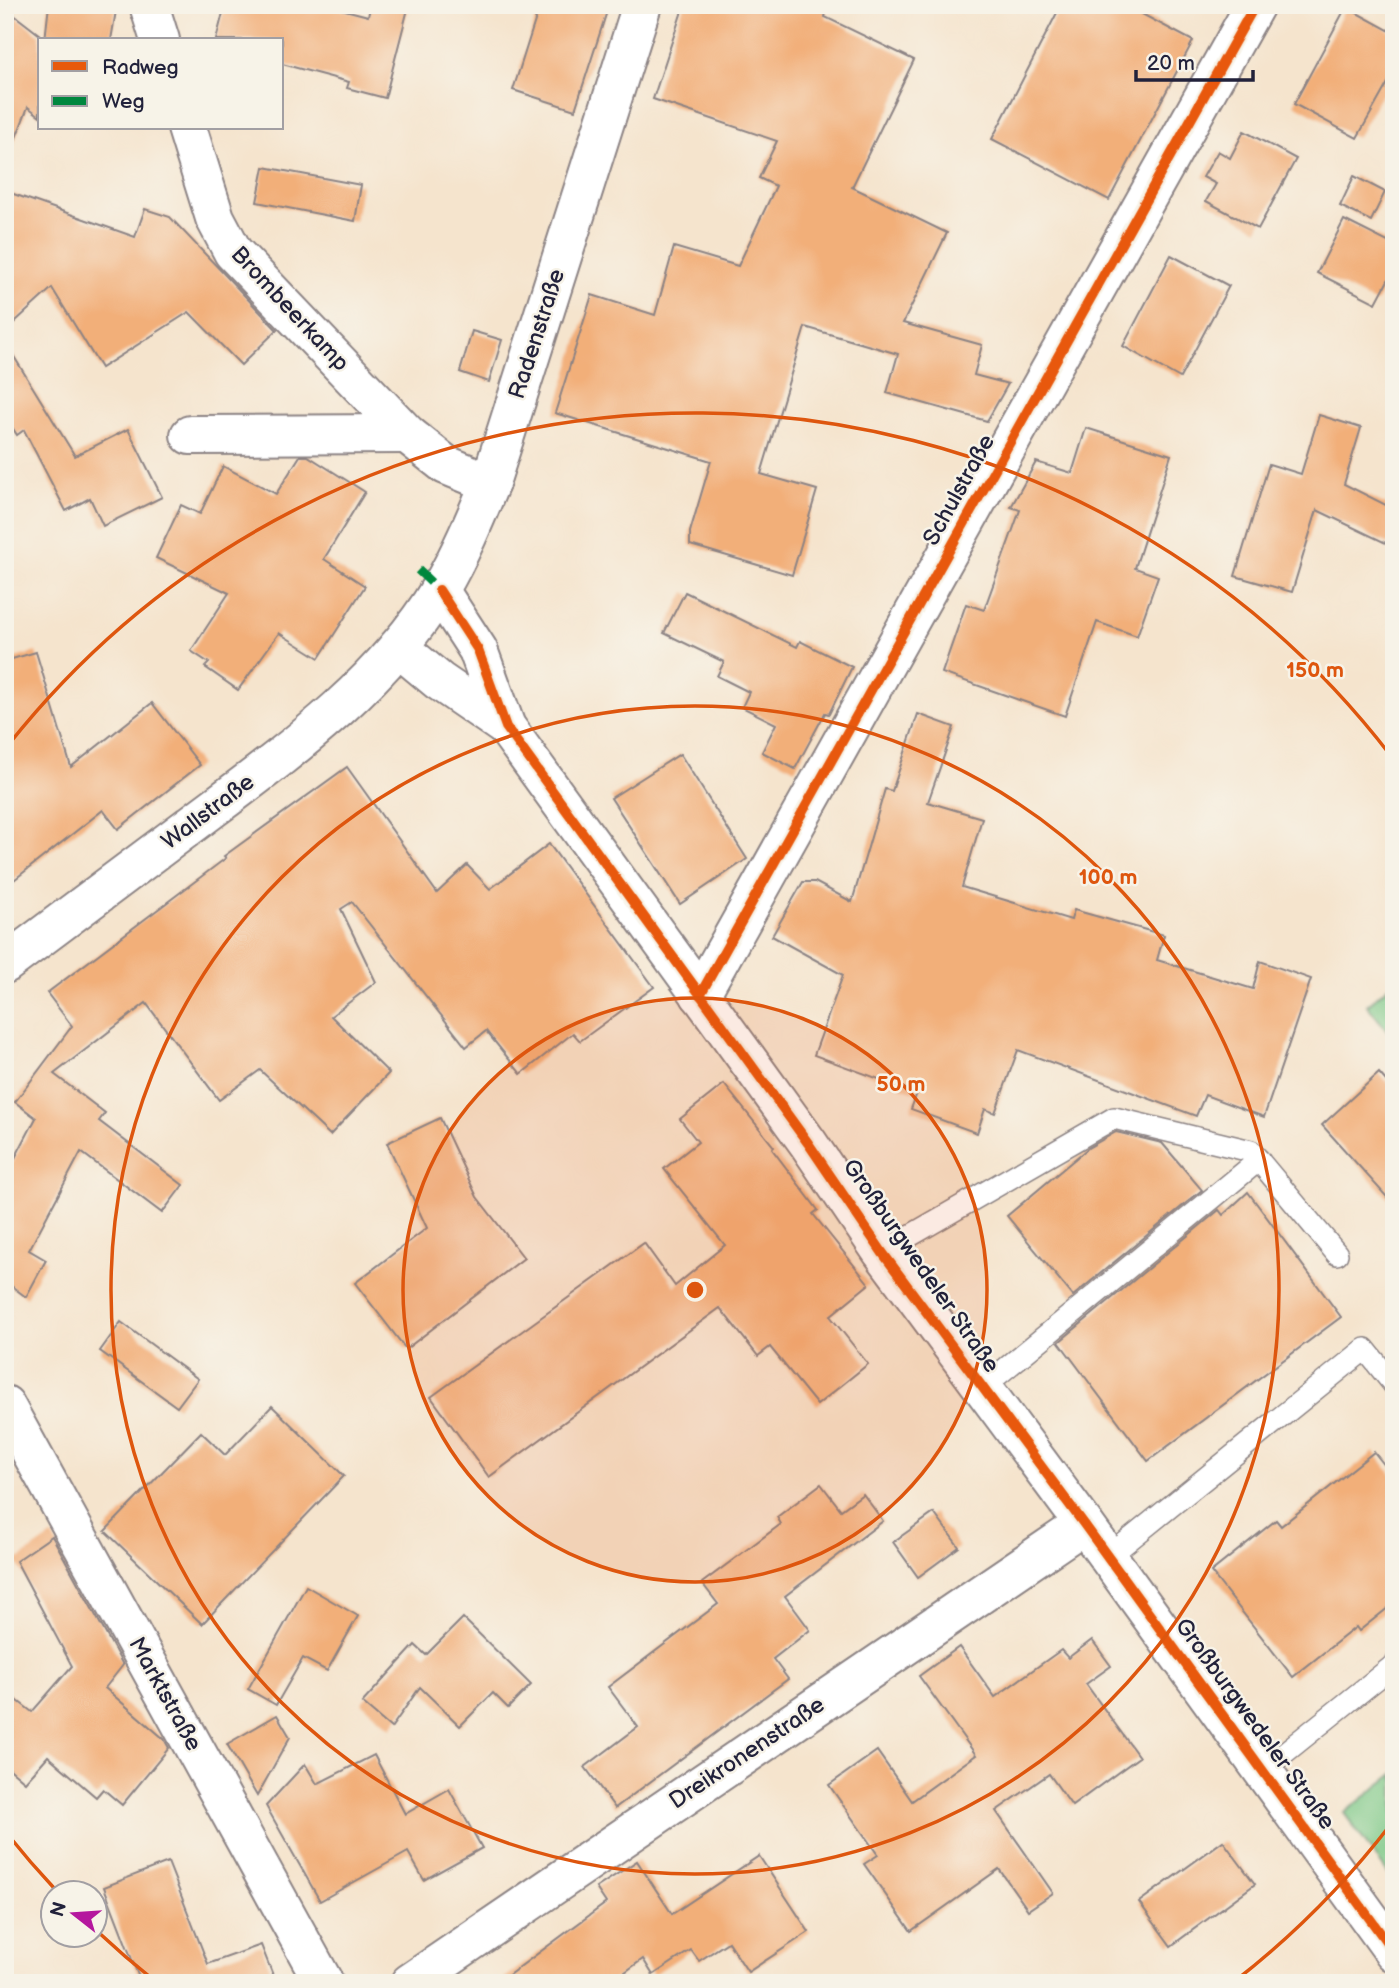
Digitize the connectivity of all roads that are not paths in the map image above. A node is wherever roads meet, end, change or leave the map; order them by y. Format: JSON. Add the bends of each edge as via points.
{"nodes":[{"id":1,"x":149,"y":5,"type":"edge"},
{"id":2,"x":642,"y":5,"type":"edge"},
{"id":3,"x":1255,"y":5,"type":"edge"},
{"id":4,"x":159,"y":38,"type":"edge"},
{"id":5,"x":188,"y":130,"type":"edge"},
{"id":6,"x":407,"y":434,"type":"junction"},
{"id":7,"x":190,"y":435,"type":"dead end"},
{"id":8,"x":490,"y":483,"type":"junction"},
{"id":9,"x":439,"y":590,"type":"junction"},
{"id":10,"x":398,"y":646,"type":"junction"},
{"id":11,"x":506,"y":727,"type":"junction"},
{"id":12,"x":5,"y":964,"type":"edge"},
{"id":13,"x":700,"y":995,"type":"junction"},
{"id":14,"x":1259,"y":1160,"type":"junction"},
{"id":15,"x":882,"y":1252,"type":"junction"},
{"id":16,"x":1337,"y":1254,"type":"dead end"},
{"id":17,"x":1394,"y":1385,"type":"edge"},
{"id":18,"x":982,"y":1388,"type":"junction"},
{"id":19,"x":5,"y":1405,"type":"edge"},
{"id":20,"x":1084,"y":1524,"type":"junction"},
{"id":21,"x":1108,"y":1557,"type":"junction"},
{"id":22,"x":1394,"y":1665,"type":"edge"},
{"id":23,"x":1263,"y":1770,"type":"junction"},
{"id":24,"x":1394,"y":1952,"type":"edge"},
{"id":25,"x":324,"y":1983,"type":"edge"},
{"id":26,"x":410,"y":1983,"type":"edge"}],
"edges":[{"from":1,"to":4,"type":"street"},
{"from":2,"to":8,"type":"street","name":"Radenstraße"},
{"from":3,"to":13,"type":"street","name":"Schulstraße"},
{"from":5,"to":6,"type":"street","name":"Brombeerkamp","via":[[215,218],[233,252]]},
{"from":6,"to":7,"type":"street"},
{"from":6,"to":8,"type":"street","name":"Brombeerkamp","via":[[446,465]]},
{"from":8,"to":9,"type":"street","name":"Radenstraße"},
{"from":9,"to":10,"type":"street","name":"Radenstraße"},
{"from":9,"to":11,"type":"street","name":"Großburgwedeler Straße","via":[[478,650]]},
{"from":10,"to":11,"type":"street","name":"Großburgwedeler Straße"},
{"from":10,"to":12,"type":"street","name":"Wallstraße","via":[[312,732]]},
{"from":11,"to":13,"type":"street","name":"Großburgwedeler Straße"},
{"from":13,"to":15,"type":"street","name":"Großburgwedeler Straße"},
{"from":14,"to":15,"type":"lane","via":[[1251,1151],[1114,1118]]},
{"from":14,"to":16,"type":"lane"},
{"from":14,"to":18,"type":"lane"},
{"from":15,"to":18,"type":"street","name":"Großburgwedeler Straße"},
{"from":17,"to":21,"type":"lane","via":[[1365,1349]]},
{"from":18,"to":20,"type":"street","name":"Großburgwedeler Straße"},
{"from":19,"to":25,"type":"street","name":"Marktstraße"},
{"from":20,"to":21,"type":"street","name":"Großburgwedeler Straße"},
{"from":20,"to":26,"type":"street","name":"Dreikronenstraße"},
{"from":21,"to":23,"type":"street","name":"Großburgwedeler Straße"},
{"from":22,"to":23,"type":"lane"},
{"from":23,"to":24,"type":"street","name":"Großburgwedeler Straße"}]}
